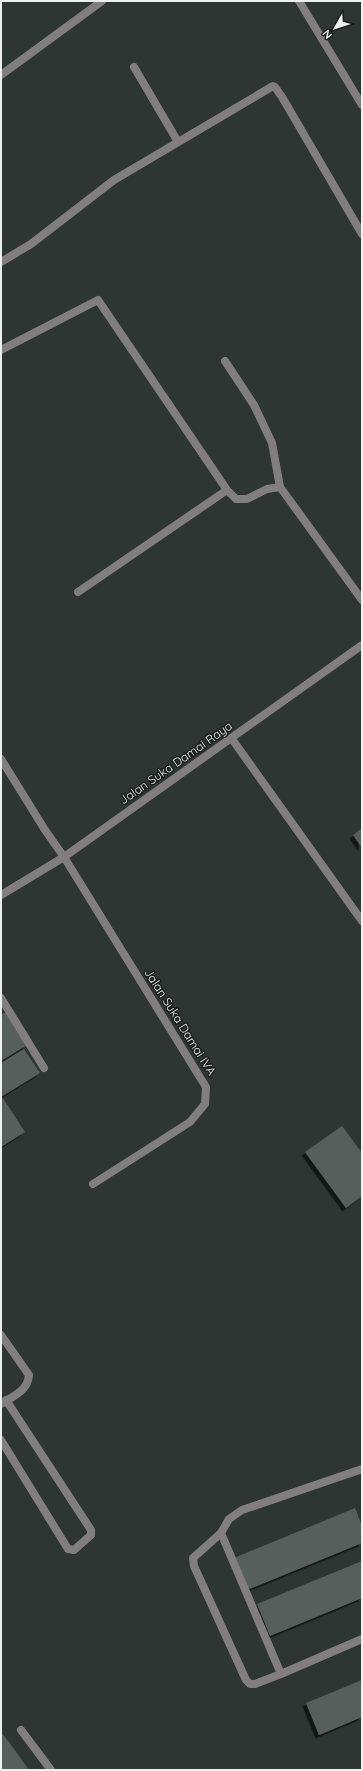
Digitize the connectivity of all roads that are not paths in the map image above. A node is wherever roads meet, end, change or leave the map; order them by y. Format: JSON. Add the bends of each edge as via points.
{"nodes":[{"id":1,"x":102,"y":1,"type":"edge"},
{"id":2,"x":298,"y":1,"type":"edge"},
{"id":3,"x":134,"y":67,"type":"dead end"},
{"id":4,"x":1,"y":75,"type":"edge"},
{"id":5,"x":362,"y":105,"type":"edge"},
{"id":6,"x":178,"y":142,"type":"junction"},
{"id":7,"x":362,"y":234,"type":"edge"},
{"id":8,"x":1,"y":262,"type":"edge"},
{"id":9,"x":1,"y":350,"type":"edge"},
{"id":10,"x":225,"y":361,"type":"dead end"},
{"id":11,"x":280,"y":487,"type":"junction"},
{"id":12,"x":227,"y":490,"type":"junction"},
{"id":13,"x":78,"y":592,"type":"dead end"},
{"id":14,"x":362,"y":600,"type":"edge"},
{"id":15,"x":362,"y":645,"type":"edge"},
{"id":16,"x":232,"y":738,"type":"junction"},
{"id":17,"x":1,"y":759,"type":"edge"},
{"id":18,"x":64,"y":857,"type":"junction"},
{"id":19,"x":1,"y":895,"type":"edge"},
{"id":20,"x":362,"y":921,"type":"edge"},
{"id":21,"x":1,"y":998,"type":"edge"},
{"id":22,"x":44,"y":1068,"type":"dead end"},
{"id":23,"x":93,"y":1184,"type":"dead end"},
{"id":24,"x":1,"y":1335,"type":"edge"},
{"id":25,"x":4,"y":1402,"type":"edge"},
{"id":26,"x":1,"y":1440,"type":"edge"},
{"id":27,"x":362,"y":1469,"type":"edge"},
{"id":28,"x":221,"y":1533,"type":"junction"},
{"id":29,"x":362,"y":1639,"type":"edge"},
{"id":30,"x":281,"y":1674,"type":"junction"},
{"id":31,"x":20,"y":1730,"type":"dead end"},
{"id":32,"x":51,"y":1770,"type":"edge"}],
"edges":[{"from":1,"to":4,"type":"street"},
{"from":2,"to":5,"type":"street"},
{"from":3,"to":6,"type":"street"},
{"from":6,"to":7,"type":"street","via":[[274,86]]},
{"from":6,"to":8,"type":"street","via":[[114,180],[31,244]]},
{"from":9,"to":12,"type":"street","via":[[98,300]]},
{"from":10,"to":11,"type":"street","via":[[254,405],[272,443]]},
{"from":11,"to":12,"type":"street","via":[[267,488],[247,499],[236,499]]},
{"from":11,"to":14,"type":"street"},
{"from":12,"to":13,"type":"street"},
{"from":15,"to":16,"type":"street","name":"Jalan Suka Damai Raya"},
{"from":16,"to":18,"type":"street","name":"Jalan Suka Damai Raya"},
{"from":16,"to":20,"type":"street"},
{"from":17,"to":18,"type":"street","name":"Jalan Suka Damai IVA"},
{"from":18,"to":19,"type":"street","name":"Jalan Suka Damai Raya"},
{"from":18,"to":23,"type":"street","name":"Jalan Suka Damai IVA","via":[[206,1087],[205,1104],[190,1122]]},
{"from":21,"to":22,"type":"street"},
{"from":24,"to":25,"type":"street","via":[[29,1376],[29,1383],[24,1389]]},
{"from":25,"to":26,"type":"street","via":[[91,1530],[91,1535],[74,1550],[68,1549]]},
{"from":27,"to":28,"type":"street","via":[[242,1510],[229,1519]]},
{"from":28,"to":30,"type":"street"},
{"from":28,"to":30,"type":"street","via":[[193,1558],[194,1566],[246,1680],[250,1684],[255,1684]]},
{"from":29,"to":30,"type":"street"},
{"from":31,"to":32,"type":"street"}]}
